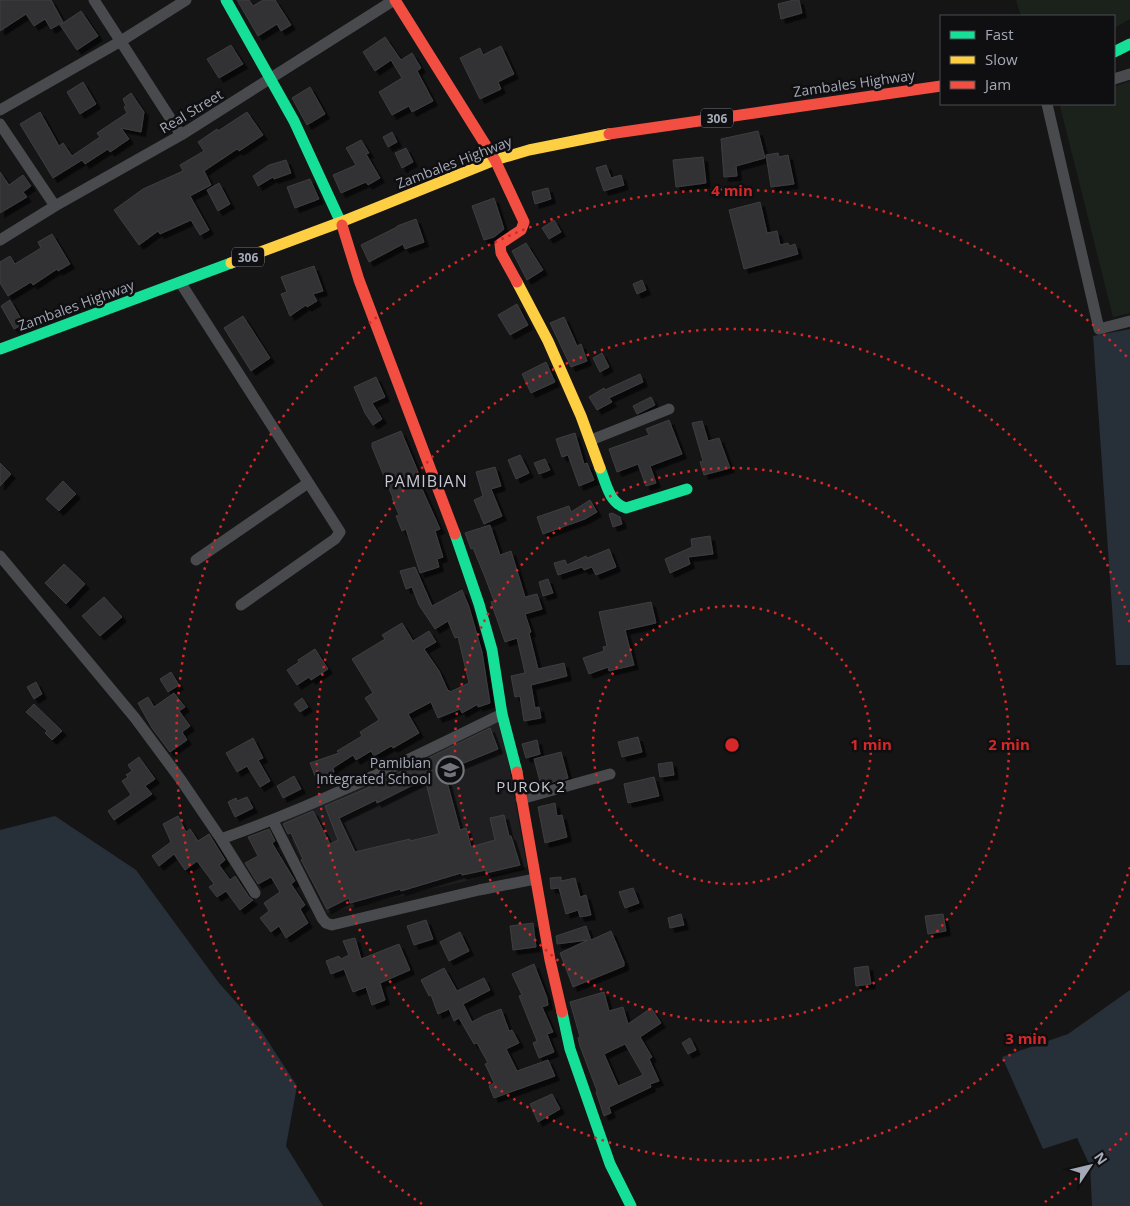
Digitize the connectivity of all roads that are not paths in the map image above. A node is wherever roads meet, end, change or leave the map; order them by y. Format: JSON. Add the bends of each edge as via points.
{"nodes":[{"id":1,"x":94,"y":0,"type":"edge"},
{"id":2,"x":186,"y":0,"type":"edge"},
{"id":3,"x":226,"y":0,"type":"edge"},
{"id":4,"x":394,"y":0,"type":"edge"},
{"id":5,"x":121,"y":41,"type":"junction"},
{"id":6,"x":1130,"y":44,"type":"edge"},
{"id":7,"x":1115,"y":52,"type":"edge"},
{"id":8,"x":1130,"y":74,"type":"edge"},
{"id":9,"x":271,"y":79,"type":"junction"},
{"id":10,"x":1115,"y":79,"type":"edge"},
{"id":11,"x":940,"y":86,"type":"edge"},
{"id":12,"x":1047,"y":105,"type":"edge"},
{"id":13,"x":0,"y":110,"type":"edge"},
{"id":14,"x":0,"y":124,"type":"edge"},
{"id":15,"x":182,"y":135,"type":"junction"},
{"id":16,"x":495,"y":160,"type":"junction"},
{"id":17,"x":55,"y":206,"type":"junction"},
{"id":18,"x":341,"y":222,"type":"junction"},
{"id":19,"x":0,"y":240,"type":"edge"},
{"id":20,"x":180,"y":282,"type":"junction"},
{"id":21,"x":1130,"y":321,"type":"edge"},
{"id":22,"x":0,"y":349,"type":"edge"},
{"id":23,"x":669,"y":409,"type":"dead end"},
{"id":24,"x":590,"y":440,"type":"junction"},
{"id":25,"x":308,"y":483,"type":"junction"},
{"id":26,"x":687,"y":489,"type":"dead end"},
{"id":27,"x":0,"y":556,"type":"edge"},
{"id":28,"x":196,"y":560,"type":"dead end"},
{"id":29,"x":241,"y":605,"type":"dead end"},
{"id":30,"x":502,"y":714,"type":"junction"},
{"id":31,"x":610,"y":774,"type":"dead end"},
{"id":32,"x":521,"y":799,"type":"junction"},
{"id":33,"x":273,"y":821,"type":"junction"},
{"id":34,"x":221,"y":839,"type":"junction"},
{"id":35,"x":535,"y":880,"type":"junction"},
{"id":36,"x":255,"y":893,"type":"dead end"},
{"id":37,"x":631,"y":1206,"type":"edge"}],
"edges":[{"from":1,"to":5,"type":"street"},
{"from":2,"to":5,"type":"street"},
{"from":3,"to":9,"type":"street"},
{"from":4,"to":9,"type":"street","name":"Real Street"},
{"from":4,"to":16,"type":"street"},
{"from":5,"to":13,"type":"street"},
{"from":5,"to":15,"type":"street"},
{"from":6,"to":7,"type":"street"},
{"from":8,"to":10,"type":"street"},
{"from":9,"to":15,"type":"street","name":"Real Street"},
{"from":9,"to":18,"type":"street"},
{"from":11,"to":16,"type":"street","name":"Zambales Highway","number":"306","via":[[606,134]]},
{"from":12,"to":21,"type":"street","via":[[1099,329]]},
{"from":14,"to":17,"type":"street"},
{"from":15,"to":17,"type":"street","name":"Real Street"},
{"from":16,"to":18,"type":"street","name":"Zambales Highway","number":"306"},
{"from":16,"to":24,"type":"street","via":[[524,222],[521,230],[500,244],[502,253],[548,341]]},
{"from":17,"to":19,"type":"street","name":"Real Street"},
{"from":18,"to":20,"type":"street","name":"Zambales Highway","number":"306"},
{"from":18,"to":30,"type":"street","via":[[359,280],[479,604],[492,650]]},
{"from":20,"to":22,"type":"street","name":"Zambales Highway","number":"306"},
{"from":20,"to":25,"type":"street"},
{"from":23,"to":24,"type":"street"},
{"from":24,"to":26,"type":"street","via":[[610,495],[620,507],[635,506]]},
{"from":25,"to":28,"type":"street"},
{"from":25,"to":29,"type":"street","via":[[338,526],[339,535]]},
{"from":27,"to":34,"type":"street","via":[[135,718]]},
{"from":30,"to":32,"type":"street"},
{"from":30,"to":33,"type":"street"},
{"from":31,"to":32,"type":"street"},
{"from":32,"to":35,"type":"street"},
{"from":33,"to":34,"type":"street"},
{"from":33,"to":35,"type":"street","via":[[322,918],[332,925]]},
{"from":34,"to":36,"type":"street"},
{"from":35,"to":37,"type":"street","via":[[570,1049],[610,1164]]}]}
